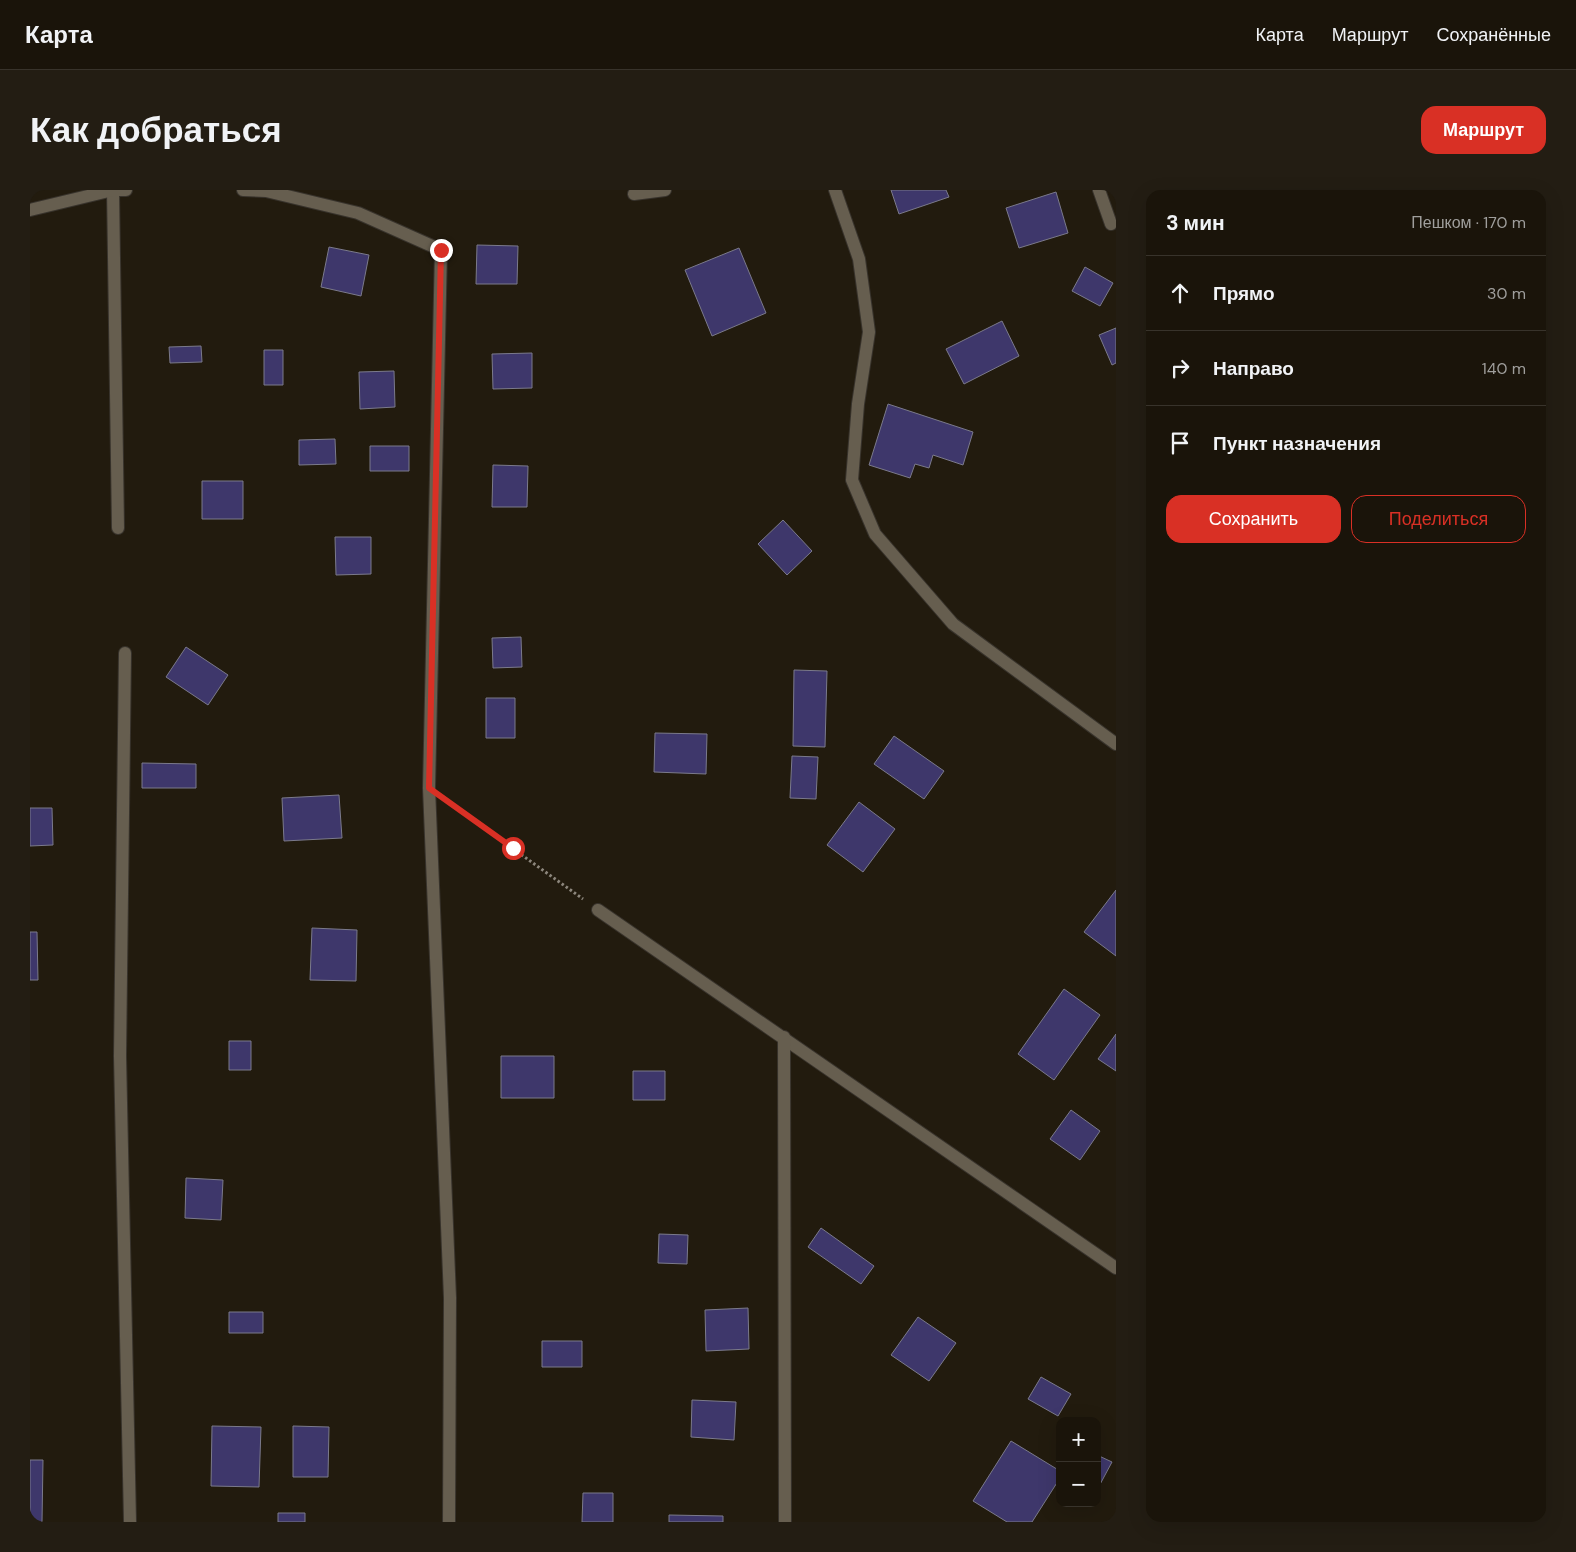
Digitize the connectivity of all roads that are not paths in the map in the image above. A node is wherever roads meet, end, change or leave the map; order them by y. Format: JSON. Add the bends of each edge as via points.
{"nodes":[{"id":1,"x":112,"y":190,"type":"edge"},
{"id":2,"x":126,"y":190,"type":"edge"},
{"id":3,"x":243,"y":190,"type":"edge"},
{"id":4,"x":665,"y":190,"type":"edge"},
{"id":5,"x":835,"y":190,"type":"edge"},
{"id":6,"x":1099,"y":190,"type":"edge"},
{"id":7,"x":634,"y":194,"type":"dead end"},
{"id":8,"x":30,"y":210,"type":"edge"},
{"id":9,"x":1111,"y":224,"type":"dead end"},
{"id":10,"x":118,"y":528,"type":"dead end"},
{"id":11,"x":125,"y":653,"type":"dead end"},
{"id":12,"x":1116,"y":744,"type":"edge"},
{"id":13,"x":598,"y":910,"type":"road end"},
{"id":14,"x":784,"y":1037,"type":"junction"},
{"id":15,"x":1116,"y":1268,"type":"edge"},
{"id":16,"x":130,"y":1522,"type":"edge"},
{"id":17,"x":449,"y":1522,"type":"edge"},
{"id":18,"x":785,"y":1522,"type":"edge"}],
"edges":[{"from":1,"to":2,"type":"street"},
{"from":1,"to":8,"type":"street"},
{"from":1,"to":10,"type":"street"},
{"from":3,"to":17,"type":"street","via":[[266,191],[358,213],[441,250],[429,788],[450,1298]]},
{"from":4,"to":7,"type":"street"},
{"from":5,"to":12,"type":"street","via":[[859,259],[869,332],[858,404],[852,480],[875,534],[953,624]]},
{"from":6,"to":9,"type":"street"},
{"from":11,"to":16,"type":"street","via":[[120,1056]]},
{"from":13,"to":14,"type":"street"},
{"from":14,"to":15,"type":"street"},
{"from":14,"to":18,"type":"street"}]}
